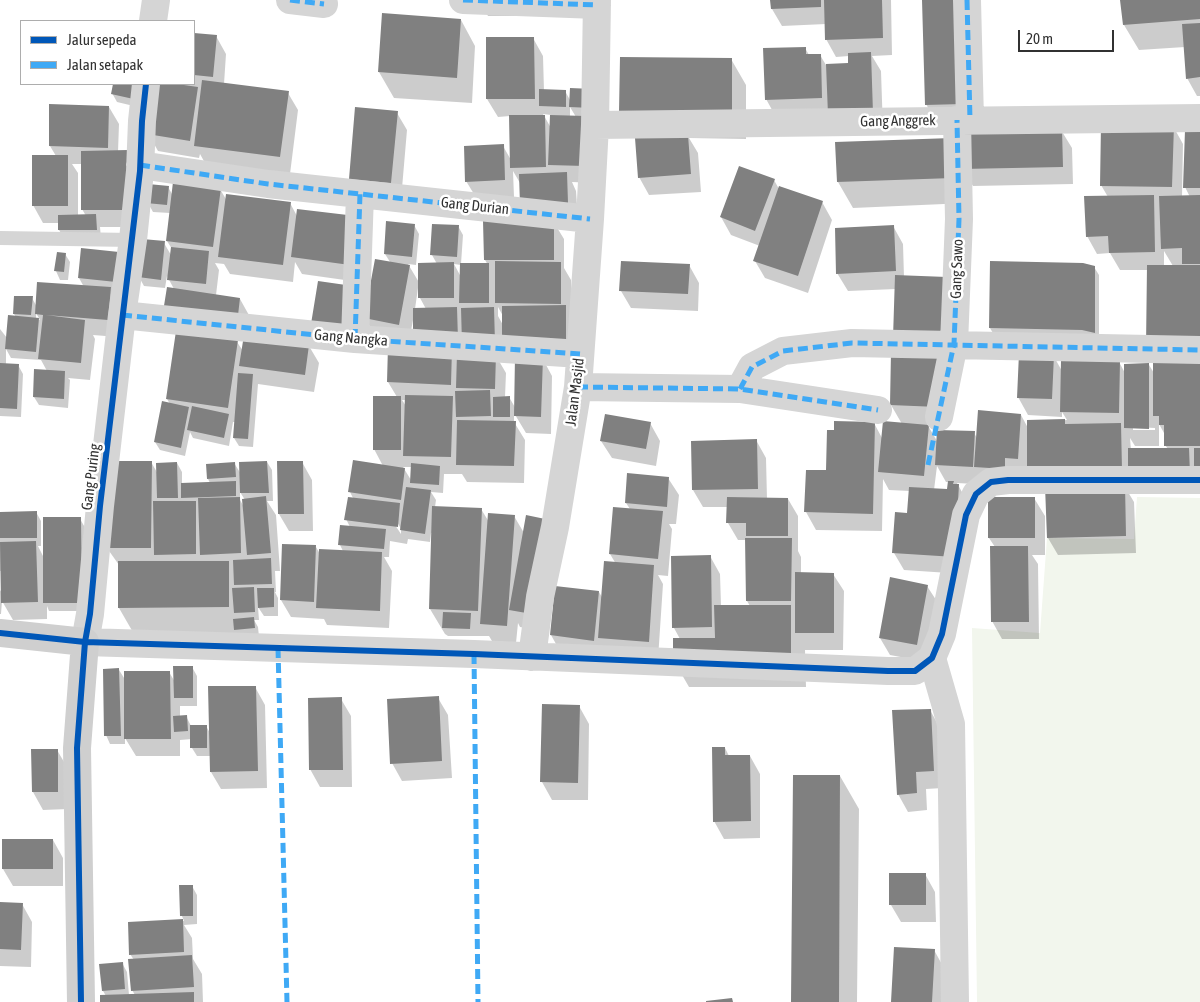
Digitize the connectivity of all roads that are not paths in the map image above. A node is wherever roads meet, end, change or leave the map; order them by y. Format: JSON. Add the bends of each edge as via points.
{"nodes":[{"id":1,"x":156,"y":0,"type":"edge"},
{"id":2,"x":290,"y":0,"type":"edge"},
{"id":3,"x":462,"y":0,"type":"edge"},
{"id":4,"x":968,"y":0,"type":"edge"},
{"id":5,"x":597,"y":2,"type":"edge"},
{"id":6,"x":324,"y":4,"type":"dead end"},
{"id":7,"x":153,"y":20,"type":"edge"},
{"id":8,"x":146,"y":85,"type":"edge"},
{"id":9,"x":1200,"y":118,"type":"edge"},
{"id":10,"x":964,"y":120,"type":"junction"},
{"id":11,"x":595,"y":125,"type":"junction"},
{"id":12,"x":140,"y":165,"type":"junction"},
{"id":13,"x":360,"y":194,"type":"junction"},
{"id":14,"x":590,"y":219,"type":"junction"},
{"id":15,"x":0,"y":238,"type":"edge"},
{"id":16,"x":132,"y":240,"type":"junction"},
{"id":17,"x":122,"y":315,"type":"junction"},
{"id":18,"x":355,"y":339,"type":"junction"},
{"id":19,"x":954,"y":344,"type":"junction"},
{"id":20,"x":1200,"y":350,"type":"edge"},
{"id":21,"x":580,"y":354,"type":"junction"},
{"id":22,"x":578,"y":387,"type":"junction"},
{"id":23,"x":740,"y":389,"type":"junction"},
{"id":24,"x":878,"y":410,"type":"dead end"},
{"id":25,"x":939,"y":417,"type":"dead end"},
{"id":26,"x":1200,"y":480,"type":"edge"},
{"id":27,"x":0,"y":633,"type":"edge"},
{"id":28,"x":86,"y":642,"type":"junction"},
{"id":29,"x":532,"y":657,"type":"junction"},
{"id":30,"x":932,"y":658,"type":"junction"},
{"id":31,"x":81,"y":1002,"type":"edge"},
{"id":32,"x":955,"y":1002,"type":"edge"}],
"edges":[{"from":1,"to":7,"type":"street"},
{"from":2,"to":6,"type":"street"},
{"from":3,"to":5,"type":"street"},
{"from":4,"to":10,"type":"street","name":"Gang Sawo"},
{"from":5,"to":11,"type":"street","name":"Jalan Masjid"},
{"from":8,"to":12,"type":"street","name":"Gang Puring"},
{"from":9,"to":10,"type":"street","name":"Gang Anggrek"},
{"from":10,"to":11,"type":"street","name":"Gang Anggrek"},
{"from":10,"to":19,"type":"street","name":"Gang Sawo"},
{"from":11,"to":14,"type":"street","name":"Jalan Masjid"},
{"from":12,"to":13,"type":"street","name":"Gang Durian"},
{"from":12,"to":16,"type":"street","name":"Gang Puring"},
{"from":13,"to":14,"type":"street","name":"Gang Durian"},
{"from":13,"to":18,"type":"street"},
{"from":14,"to":21,"type":"street","name":"Jalan Masjid"},
{"from":15,"to":16,"type":"lane"},
{"from":16,"to":17,"type":"street","name":"Gang Puring"},
{"from":17,"to":18,"type":"street","name":"Gang Nangka"},
{"from":17,"to":28,"type":"street","name":"Gang Puring"},
{"from":18,"to":21,"type":"street","name":"Gang Nangka"},
{"from":19,"to":20,"type":"street"},
{"from":19,"to":23,"type":"street","via":[[852,343],[783,351],[752,367]]},
{"from":19,"to":25,"type":"street","name":"Gang Sawo"},
{"from":21,"to":22,"type":"street","name":"Jalan Masjid"},
{"from":22,"to":23,"type":"street"},
{"from":22,"to":29,"type":"street","name":"Jalan Masjid"},
{"from":23,"to":24,"type":"street"},
{"from":26,"to":30,"type":"street","via":[[991,482],[976,494],[966,516],[942,634]]},
{"from":27,"to":28,"type":"street"},
{"from":28,"to":29,"type":"street"},
{"from":28,"to":31,"type":"street","via":[[77,748]]},
{"from":29,"to":30,"type":"street","via":[[888,671],[915,671]]},
{"from":30,"to":32,"type":"street","via":[[951,724]]}]}
